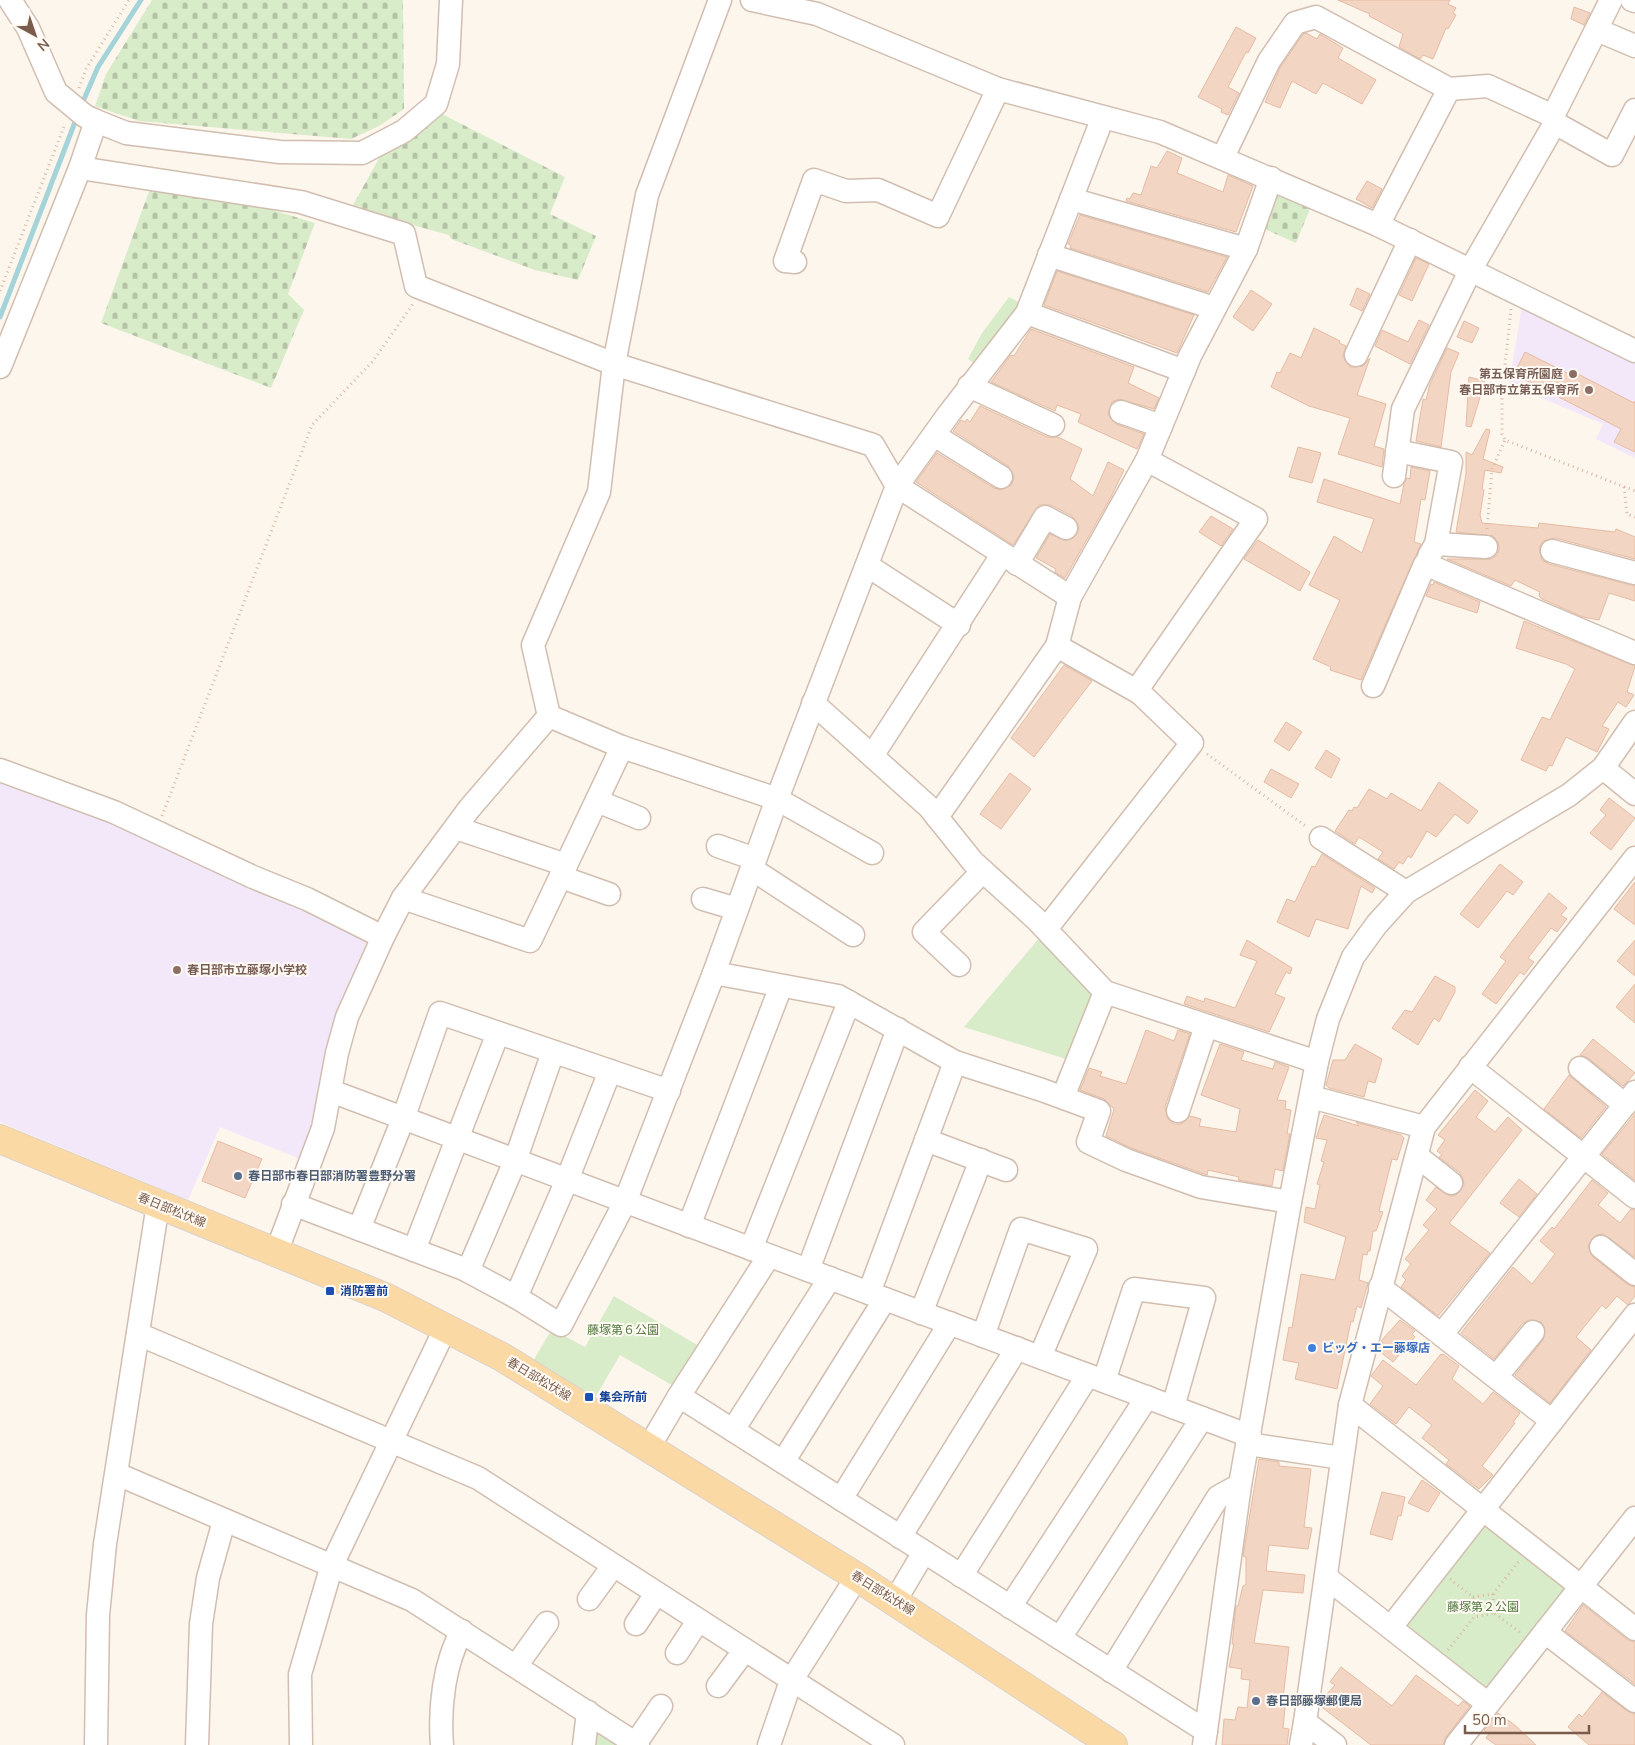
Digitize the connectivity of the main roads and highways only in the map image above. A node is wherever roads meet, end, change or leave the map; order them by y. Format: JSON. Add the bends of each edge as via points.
{"nodes":[{"id":1,"x":0,"y":1139,"type":"edge"},
{"id":2,"x":1113,"y":1745,"type":"edge"}],
"edges":[{"from":1,"to":2,"type":"main road","name":"春日部松伏線","via":[[387,1298],[502,1357],[895,1601]]}]}
